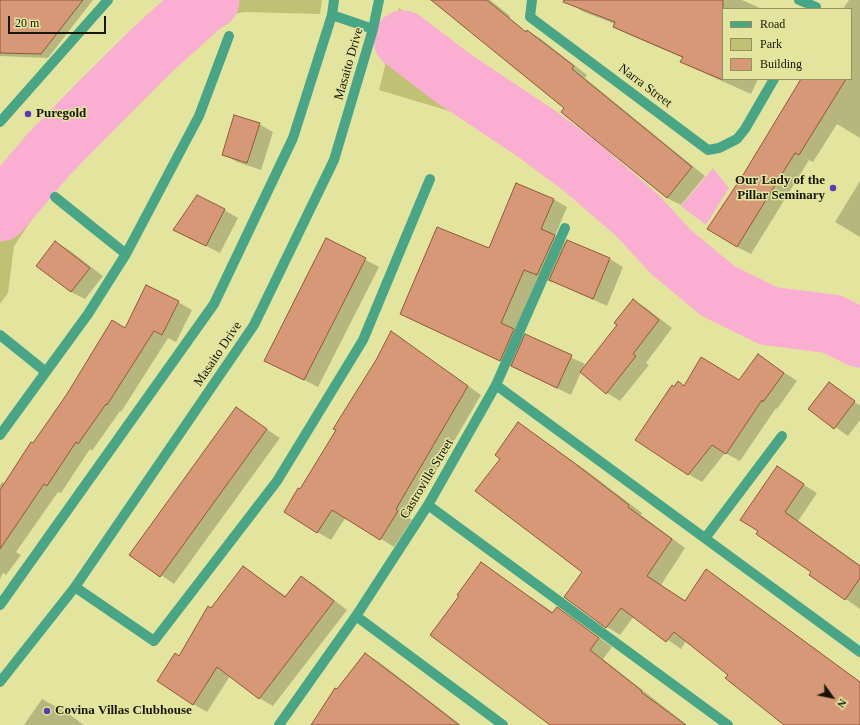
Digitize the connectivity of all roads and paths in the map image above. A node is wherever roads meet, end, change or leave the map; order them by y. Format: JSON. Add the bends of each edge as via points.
{"nodes":[{"id":1,"x":108,"y":0,"type":"edge"},
{"id":2,"x":334,"y":0,"type":"edge"},
{"id":3,"x":379,"y":0,"type":"edge"},
{"id":4,"x":532,"y":0,"type":"edge"},
{"id":5,"x":799,"y":0,"type":"edge"},
{"id":6,"x":817,"y":5,"type":"edge"},
{"id":7,"x":332,"y":15,"type":"junction"},
{"id":8,"x":373,"y":29,"type":"junction"},
{"id":9,"x":229,"y":36,"type":"dead end"},
{"id":10,"x":773,"y":80,"type":"edge"},
{"id":11,"x":0,"y":122,"type":"edge"},
{"id":12,"x":430,"y":179,"type":"dead end"},
{"id":13,"x":55,"y":197,"type":"dead end"},
{"id":14,"x":565,"y":228,"type":"dead end"},
{"id":15,"x":126,"y":254,"type":"junction"},
{"id":16,"x":0,"y":335,"type":"edge"},
{"id":17,"x":46,"y":372,"type":"junction"},
{"id":18,"x":496,"y":385,"type":"junction"},
{"id":19,"x":0,"y":435,"type":"edge"},
{"id":20,"x":782,"y":436,"type":"dead end"},
{"id":21,"x":428,"y":505,"type":"junction"},
{"id":22,"x":706,"y":537,"type":"junction"},
{"id":23,"x":75,"y":587,"type":"junction"},
{"id":24,"x":0,"y":605,"type":"edge"},
{"id":25,"x":356,"y":616,"type":"junction"},
{"id":26,"x":860,"y":652,"type":"edge"},
{"id":27,"x":0,"y":682,"type":"edge"},
{"id":28,"x":279,"y":725,"type":"edge"},
{"id":29,"x":504,"y":725,"type":"edge"},
{"id":30,"x":728,"y":725,"type":"edge"}],
"edges":[{"from":1,"to":11,"type":"street"},
{"from":2,"to":7,"type":"street"},
{"from":3,"to":8,"type":"street","name":"Masaito Drive"},
{"from":4,"to":10,"type":"street","name":"Narra Street","via":[[530,17],[708,150],[737,139]]},
{"from":5,"to":6,"type":"street"},
{"from":7,"to":8,"type":"street"},
{"from":7,"to":24,"type":"street","via":[[293,138],[214,304]]},
{"from":8,"to":23,"type":"street","name":"Masaito Drive","via":[[334,160],[254,325]]},
{"from":9,"to":15,"type":"street","via":[[199,116]]},
{"from":12,"to":23,"type":"street","via":[[363,340],[277,481],[154,641]]},
{"from":13,"to":15,"type":"street"},
{"from":14,"to":18,"type":"street","name":"Castroville Street"},
{"from":15,"to":17,"type":"street","via":[[88,314]]},
{"from":16,"to":17,"type":"street"},
{"from":17,"to":19,"type":"street"},
{"from":18,"to":21,"type":"street","name":"Castroville Street"},
{"from":18,"to":22,"type":"street"},
{"from":20,"to":22,"type":"street"},
{"from":21,"to":25,"type":"street","name":"Castroville Street"},
{"from":21,"to":30,"type":"street"},
{"from":22,"to":26,"type":"street"},
{"from":23,"to":27,"type":"street","name":"Masaito Drive"},
{"from":25,"to":28,"type":"street","name":"Castroville Street"},
{"from":25,"to":29,"type":"street"}]}
